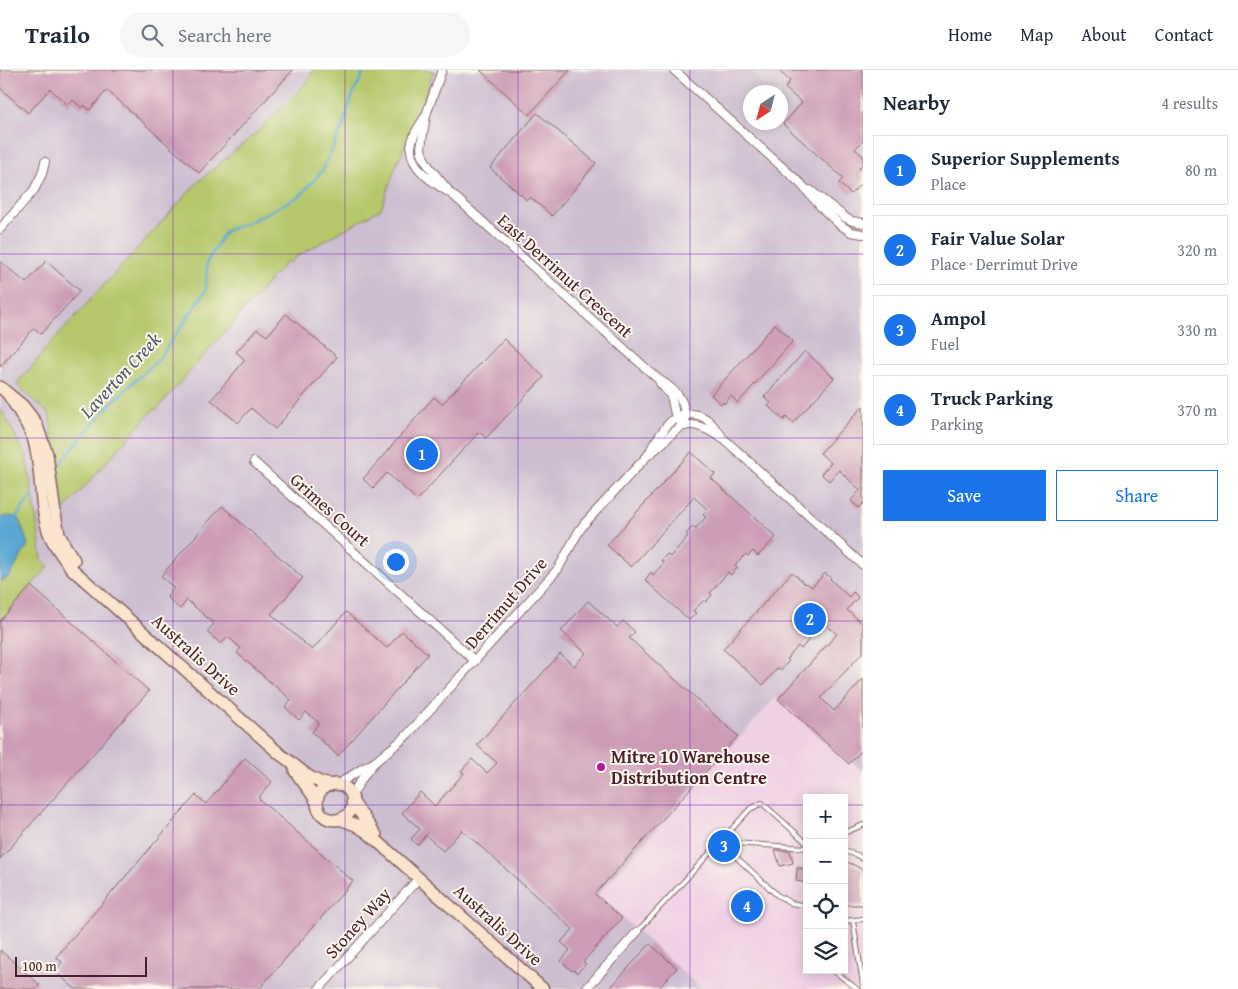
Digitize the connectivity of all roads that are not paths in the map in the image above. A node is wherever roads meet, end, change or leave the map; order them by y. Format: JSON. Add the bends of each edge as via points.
{"nodes":[{"id":1,"x":442,"y":70,"type":"edge"},
{"id":2,"x":674,"y":70,"type":"edge"},
{"id":3,"x":45,"y":162,"type":"dead end"},
{"id":4,"x":800,"y":183,"type":"junction"},
{"id":5,"x":863,"y":223,"type":"edge"},
{"id":6,"x":0,"y":229,"type":"edge"},
{"id":7,"x":863,"y":234,"type":"edge"},
{"id":8,"x":658,"y":379,"type":"junction"},
{"id":9,"x":4,"y":390,"type":"edge"},
{"id":10,"x":686,"y":415,"type":"junction"},
{"id":11,"x":676,"y":418,"type":"junction"},
{"id":12,"x":685,"y":426,"type":"junction"},
{"id":13,"x":725,"y":440,"type":"junction"},
{"id":14,"x":649,"y":454,"type":"junction"},
{"id":15,"x":254,"y":462,"type":"dead end"},
{"id":16,"x":863,"y":565,"type":"edge"},
{"id":17,"x":475,"y":661,"type":"junction"},
{"id":18,"x":281,"y":756,"type":"junction"},
{"id":19,"x":375,"y":762,"type":"junction"},
{"id":20,"x":334,"y":785,"type":"junction"},
{"id":21,"x":352,"y":799,"type":"junction"},
{"id":22,"x":317,"y":802,"type":"junction"},
{"id":23,"x":340,"y":819,"type":"junction"},
{"id":24,"x":863,"y":825,"type":"edge"},
{"id":25,"x":848,"y":832,"type":"edge"},
{"id":26,"x":804,"y":839,"type":"edge"},
{"id":27,"x":720,"y":842,"type":"junction"},
{"id":28,"x":384,"y":847,"type":"junction"},
{"id":29,"x":803,"y":848,"type":"edge"},
{"id":30,"x":848,"y":853,"type":"edge"},
{"id":31,"x":863,"y":860,"type":"edge"},
{"id":32,"x":419,"y":878,"type":"junction"},
{"id":33,"x":803,"y":905,"type":"edge"},
{"id":34,"x":863,"y":919,"type":"edge"},
{"id":35,"x":848,"y":921,"type":"edge"},
{"id":36,"x":853,"y":921,"type":"junction"},
{"id":37,"x":637,"y":932,"type":"joint"},
{"id":38,"x":839,"y":974,"type":"edge"},
{"id":39,"x":862,"y":977,"type":"edge"},
{"id":40,"x":863,"y":988,"type":"edge"},
{"id":41,"x":319,"y":989,"type":"edge"},
{"id":42,"x":543,"y":989,"type":"edge"},
{"id":43,"x":586,"y":989,"type":"edge"},
{"id":44,"x":857,"y":989,"type":"edge"}],
"edges":[{"from":1,"to":8,"type":"street","name":"East Derrimut Crescent","via":[[411,146],[417,166]]},
{"from":2,"to":4,"type":"street"},
{"from":3,"to":6,"type":"street","via":[[34,190]]},
{"from":4,"to":5,"type":"street","via":[[846,218]]},
{"from":4,"to":7,"type":"street","via":[[839,224],[851,232]]},
{"from":8,"to":10,"type":"street","name":"East Derrimut Crescent","via":[[675,390]]},
{"from":8,"to":11,"type":"street","name":"East Derrimut Crescent","via":[[670,396]]},
{"from":9,"to":18,"type":"street","name":"Australis Drive","via":[[23,406],[36,423],[47,454],[59,534],[87,581]]},
{"from":10,"to":11,"type":"street","name":"Derrimut Drive"},
{"from":10,"to":12,"type":"street"},
{"from":10,"to":13,"type":"street","via":[[704,417]]},
{"from":11,"to":12,"type":"street"},
{"from":11,"to":14,"type":"street","name":"Derrimut Drive","via":[[653,443]]},
{"from":12,"to":13,"type":"street","via":[[701,426]]},
{"from":12,"to":14,"type":"street","name":"Derrimut Drive"},
{"from":13,"to":16,"type":"street"},
{"from":14,"to":17,"type":"street","name":"Derrimut Drive","via":[[579,530],[558,569]]},
{"from":15,"to":17,"type":"street","name":"Grimes Court"},
{"from":17,"to":19,"type":"street","name":"Derrimut Drive","via":[[408,734]]},
{"from":18,"to":20,"type":"street","name":"Australis Drive","via":[[308,777]]},
{"from":18,"to":22,"type":"street","name":"Australis Drive"},
{"from":19,"to":20,"type":"street","name":"Derrimut Drive"},
{"from":19,"to":21,"type":"street","name":"Derrimut Drive","via":[[359,782]]},
{"from":20,"to":21,"type":"street","via":[[347,790]]},
{"from":20,"to":22,"type":"street","via":[[324,788]]},
{"from":21,"to":23,"type":"street","via":[[348,814]]},
{"from":21,"to":28,"type":"street","name":"Australis Drive"},
{"from":22,"to":23,"type":"street","via":[[324,816]]},
{"from":23,"to":28,"type":"street","name":"Australis Drive","via":[[360,827]]},
{"from":24,"to":25,"type":"lane"},
{"from":26,"to":27,"type":"lane","via":[[762,803],[750,809]]},
{"from":27,"to":29,"type":"lane"},
{"from":27,"to":33,"type":"lane","via":[[777,895]]},
{"from":27,"to":37,"type":"lane"},
{"from":28,"to":32,"type":"street","name":"Australis Drive"},
{"from":30,"to":31,"type":"lane"},
{"from":32,"to":41,"type":"street","name":"Stoney Way"},
{"from":32,"to":42,"type":"street","name":"Australis Drive"},
{"from":34,"to":36,"type":"lane"},
{"from":35,"to":36,"type":"lane"},
{"from":36,"to":39,"type":"lane"},
{"from":37,"to":43,"type":"street"},
{"from":38,"to":44,"type":"lane"},
{"from":39,"to":40,"type":"lane"}]}
